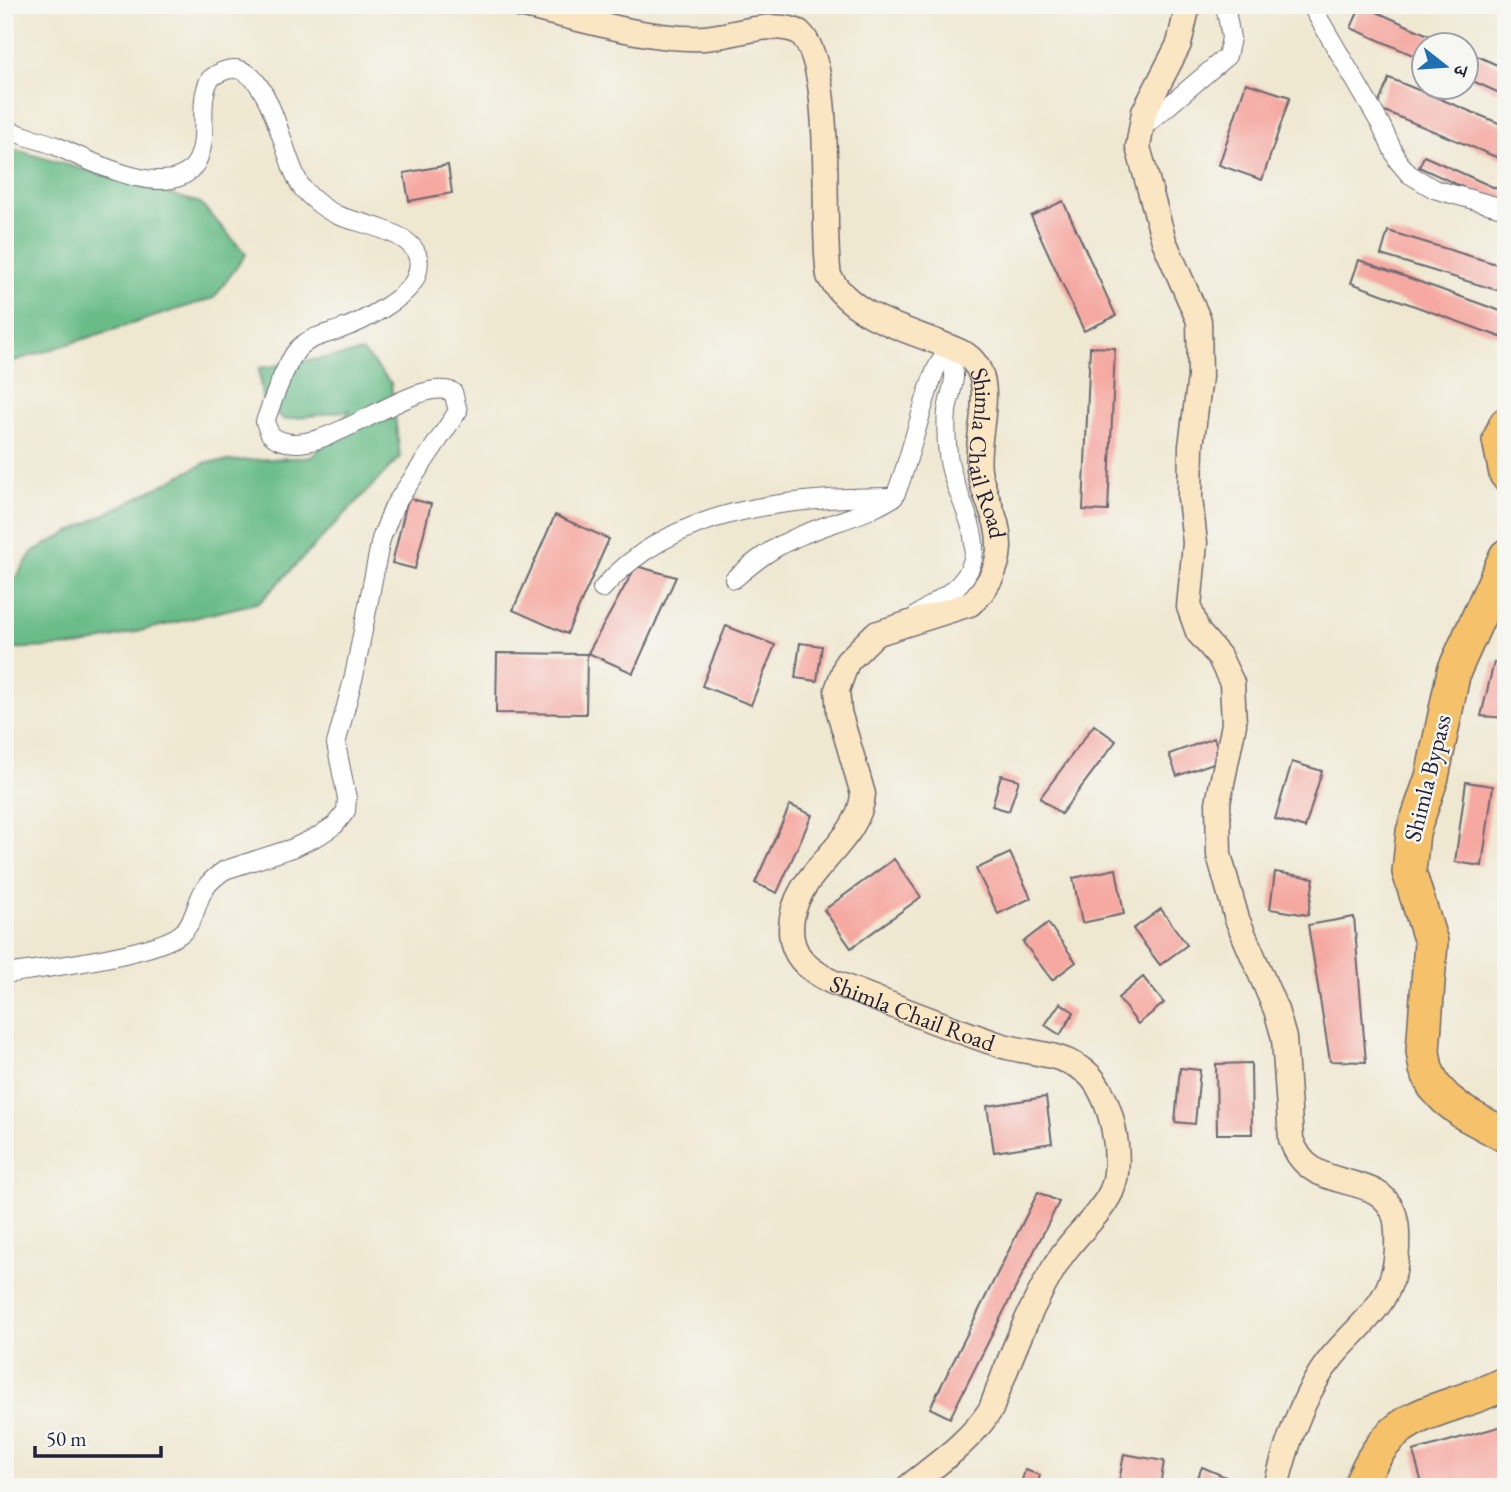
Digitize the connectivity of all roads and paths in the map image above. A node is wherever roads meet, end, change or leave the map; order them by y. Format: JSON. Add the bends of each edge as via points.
{"nodes":[{"id":1,"x":520,"y":5,"type":"edge"},
{"id":2,"x":1188,"y":5,"type":"edge"},
{"id":3,"x":1225,"y":5,"type":"edge"},
{"id":4,"x":1311,"y":5,"type":"edge"},
{"id":5,"x":5,"y":128,"type":"edge"},
{"id":6,"x":1139,"y":132,"type":"junction"},
{"id":7,"x":1506,"y":209,"type":"edge"},
{"id":8,"x":1506,"y":424,"type":"edge"},
{"id":9,"x":1506,"y":474,"type":"edge"},
{"id":10,"x":894,"y":496,"type":"junction"},
{"id":11,"x":1506,"y":556,"type":"edge"},
{"id":12,"x":734,"y":579,"type":"dead end"},
{"id":13,"x":602,"y":589,"type":"dead end"},
{"id":14,"x":905,"y":624,"type":"junction"},
{"id":15,"x":5,"y":974,"type":"edge"},
{"id":16,"x":1506,"y":1136,"type":"edge"},
{"id":17,"x":1506,"y":1383,"type":"edge"},
{"id":18,"x":908,"y":1487,"type":"edge"},
{"id":19,"x":1276,"y":1487,"type":"edge"},
{"id":20,"x":1360,"y":1487,"type":"edge"}],
"edges":[{"from":1,"to":14,"type":"main road","name":"Shimla Chail Road","via":[[668,37],[704,38],[784,27],[799,32],[808,42],[822,97],[829,276],[845,299],[858,307],[975,360],[983,380],[978,458],[996,519],[999,550],[995,567],[970,604]]},
{"from":2,"to":6,"type":"main road","via":[[1184,33],[1144,112]]},
{"from":3,"to":6,"type":"street","via":[[1231,38],[1227,56]]},
{"from":4,"to":7,"type":"street","via":[[1409,174],[1434,189]]},
{"from":5,"to":15,"type":"street","via":[[98,167],[173,180],[189,172],[197,161],[203,136],[203,97],[210,79],[227,71],[252,77],[269,100],[287,158],[304,190],[323,208],[407,242],[418,258],[419,271],[414,283],[378,311],[297,350],[265,422],[270,434],[288,443],[343,431],[408,399],[439,390],[453,392],[458,411],[394,506],[381,539],[354,676],[335,744],[348,804],[342,817],[304,843],[213,877],[198,897],[185,930],[164,943],[75,964]]},
{"from":6,"to":19,"type":"main road","via":[[1141,165],[1152,203],[1164,241],[1192,299],[1201,333],[1191,446],[1195,543],[1189,607],[1198,632],[1219,656],[1232,684],[1234,724],[1218,803],[1219,855],[1237,919],[1284,1038],[1291,1139],[1296,1152],[1312,1171],[1377,1194],[1390,1206],[1398,1232],[1390,1292],[1315,1381],[1286,1441]]},
{"from":8,"to":9,"type":"highway","via":[[1499,440]]},
{"from":10,"to":12,"type":"street","via":[[864,513],[794,538],[760,556]]},
{"from":10,"to":13,"type":"street","via":[[789,501],[734,514],[678,533],[632,559]]},
{"from":10,"to":14,"type":"street","via":[[937,364],[947,359],[955,376],[947,410],[948,454],[972,524],[975,555],[954,589]]},
{"from":11,"to":16,"type":"highway","name":"Shimla Bypass","via":[[1451,682],[1432,777],[1413,832],[1409,872],[1431,942],[1423,1051],[1426,1069],[1446,1099]]},
{"from":14,"to":18,"type":"main road","name":"Shimla Chail Road","via":[[874,634],[842,673],[837,690],[839,712],[863,794],[862,805],[797,899],[791,938],[797,955],[830,981],[1003,1046],[1047,1054],[1078,1067],[1097,1087],[1112,1121],[1118,1152],[1112,1190],[1063,1253],[1032,1305],[991,1409],[968,1439]]},
{"from":17,"to":20,"type":"highway","via":[[1411,1418],[1381,1445]]}]}
